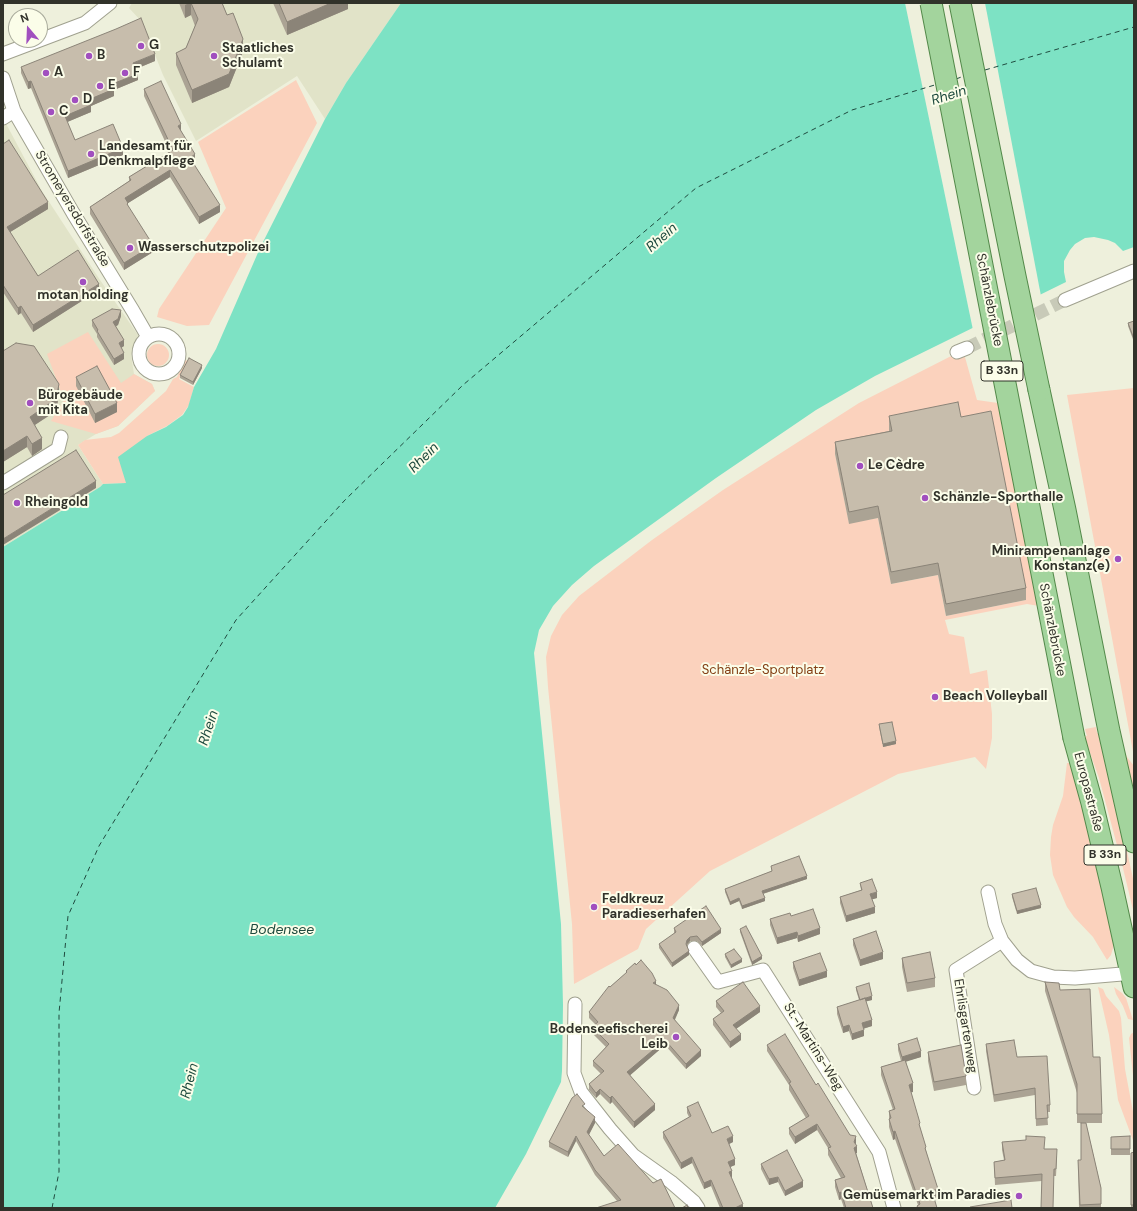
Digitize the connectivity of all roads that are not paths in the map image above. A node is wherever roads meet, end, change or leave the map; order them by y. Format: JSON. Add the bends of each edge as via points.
{"nodes":[{"id":1,"x":110,"y":3,"type":"edge"},
{"id":2,"x":931,"y":3,"type":"edge"},
{"id":3,"x":960,"y":3,"type":"edge"},
{"id":4,"x":3,"y":54,"type":"edge"},
{"id":5,"x":3,"y":78,"type":"edge"},
{"id":6,"x":8,"y":114,"type":"edge"},
{"id":7,"x":1134,"y":271,"type":"edge"},
{"id":8,"x":1065,"y":300,"type":"tunnel mouth"},
{"id":9,"x":148,"y":337,"type":"dead end"},
{"id":10,"x":61,"y":437,"type":"dead end"},
{"id":11,"x":3,"y":483,"type":"edge"},
{"id":12,"x":1074,"y":738,"type":"joint"},
{"id":13,"x":1134,"y":842,"type":"edge"},
{"id":14,"x":988,"y":892,"type":"dead end"},
{"id":15,"x":1002,"y":941,"type":"junction"},
{"id":16,"x":694,"y":948,"type":"dead end"},
{"id":17,"x":1133,"y":978,"type":"edge"},
{"id":18,"x":575,"y":1004,"type":"dead end"},
{"id":19,"x":974,"y":1088,"type":"dead end"},
{"id":20,"x":698,"y":1208,"type":"edge"},
{"id":21,"x":894,"y":1208,"type":"edge"}],
"edges":[{"from":1,"to":4,"type":"street","via":[[85,23]]},
{"from":2,"to":12,"type":"main road","name":"Schänzlebrücke","number":"B 33n","bridge":true},
{"from":3,"to":13,"type":"main road","number":"B 33n","bridge":true},
{"from":5,"to":6,"type":"street","name":"Stromeyersdorfstraße"},
{"from":6,"to":9,"type":"street","name":"Stromeyersdorfstraße","via":[[70,206]]},
{"from":7,"to":8,"type":"street"},
{"from":10,"to":11,"type":"street","via":[[58,449]]},
{"from":12,"to":17,"type":"main road","name":"Europastraße","number":"B 33n"},
{"from":14,"to":15,"type":"street","via":[[995,924]]},
{"from":15,"to":17,"type":"street","via":[[1017,960],[1031,971],[1053,977]]},
{"from":15,"to":19,"type":"street","name":"Ehrlisgartenweg","via":[[956,970]]},
{"from":16,"to":21,"type":"street","name":"St.-Martins-Weg","via":[[718,982],[764,970],[879,1152]]},
{"from":18,"to":20,"type":"street","via":[[574,1073],[581,1092],[633,1155],[672,1182]]}]}
